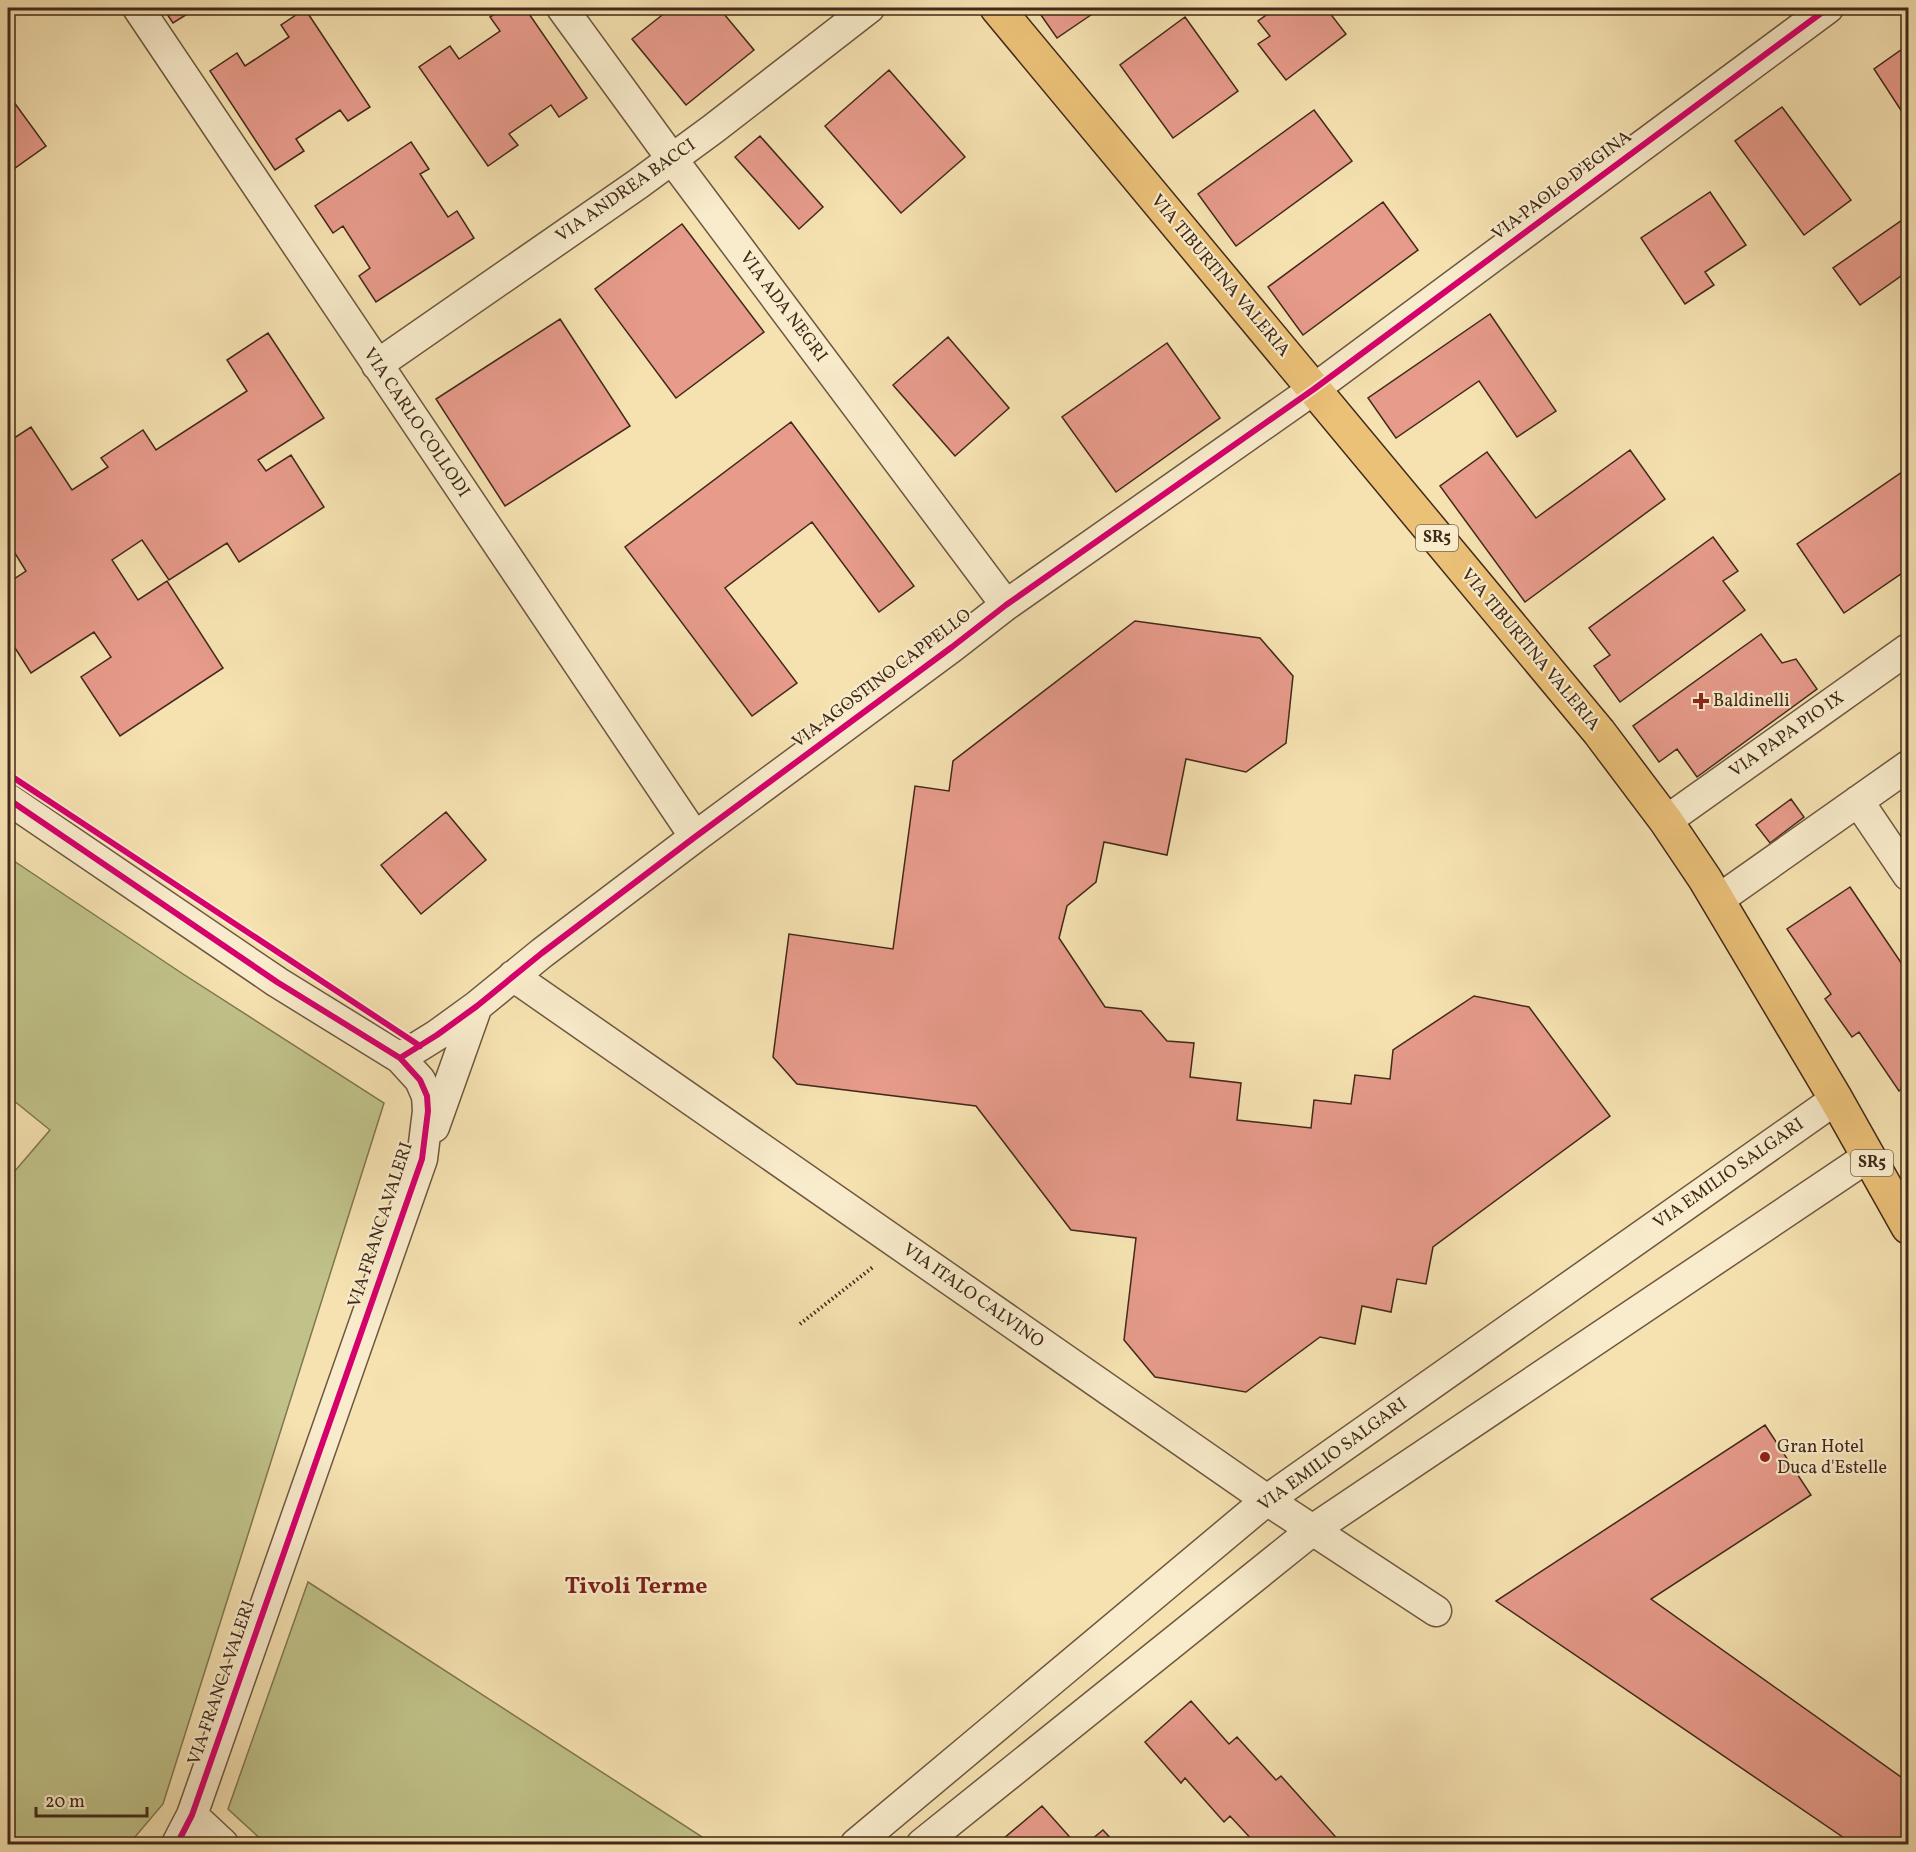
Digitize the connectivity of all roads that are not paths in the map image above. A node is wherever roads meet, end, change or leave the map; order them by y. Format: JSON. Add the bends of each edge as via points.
{"nodes":[{"id":1,"x":138,"y":8,"type":"edge"},
{"id":2,"x":562,"y":8,"type":"edge"},
{"id":3,"x":869,"y":8,"type":"edge"},
{"id":4,"x":997,"y":8,"type":"edge"},
{"id":5,"x":1828,"y":8,"type":"edge"},
{"id":6,"x":672,"y":159,"type":"junction"},
{"id":7,"x":377,"y":365,"type":"junction"},
{"id":8,"x":1314,"y":390,"type":"junction"},
{"id":9,"x":1006,"y":605,"type":"junction"},
{"id":10,"x":1908,"y":649,"type":"edge"},
{"id":11,"x":1908,"y":766,"type":"edge"},
{"id":12,"x":8,"y":799,"type":"edge"},
{"id":13,"x":1858,"y":801,"type":"junction"},
{"id":14,"x":1666,"y":821,"type":"junction"},
{"id":15,"x":695,"y":837,"type":"junction"},
{"id":16,"x":1908,"y":874,"type":"edge"},
{"id":17,"x":1718,"y":900,"type":"junction"},
{"id":18,"x":513,"y":976,"type":"junction"},
{"id":19,"x":477,"y":1006,"type":"junction"},
{"id":20,"x":400,"y":1058,"type":"junction"},
{"id":21,"x":1836,"y":1099,"type":"junction"},
{"id":22,"x":1869,"y":1156,"type":"junction"},
{"id":23,"x":422,"y":1159,"type":"junction"},
{"id":24,"x":1908,"y":1227,"type":"edge"},
{"id":25,"x":1267,"y":1500,"type":"junction"},
{"id":26,"x":1314,"y":1530,"type":"junction"},
{"id":27,"x":1436,"y":1611,"type":"dead end"},
{"id":28,"x":192,"y":1815,"type":"junction"},
{"id":29,"x":177,"y":1845,"type":"edge"},
{"id":30,"x":207,"y":1845,"type":"edge"},
{"id":31,"x":223,"y":1845,"type":"edge"},
{"id":32,"x":856,"y":1845,"type":"edge"},
{"id":33,"x":922,"y":1845,"type":"edge"}],
"edges":[{"from":1,"to":7,"type":"street","name":"VIA CARLO COLLODI"},
{"from":2,"to":6,"type":"street","name":"VIA ADA NEGRI"},
{"from":3,"to":6,"type":"street","name":"VIA ANDREA BACCI"},
{"from":4,"to":8,"type":"main road","name":"VIA TIBURTINA VALERIA","number":"SR5"},
{"from":5,"to":8,"type":"street","name":"VIA PAOLO D'EGINA"},
{"from":6,"to":7,"type":"street","name":"VIA ANDREA BACCI"},
{"from":6,"to":9,"type":"street","name":"VIA ADA NEGRI"},
{"from":7,"to":15,"type":"street","name":"VIA CARLO COLLODI"},
{"from":8,"to":9,"type":"street","name":"VIA AGOSTINO CAPPELLO"},
{"from":8,"to":14,"type":"main road","name":"VIA TIBURTINA VALERIA","number":"SR5","via":[[1599,732]]},
{"from":9,"to":15,"type":"street","name":"VIA AGOSTINO CAPPELLO"},
{"from":10,"to":14,"type":"street","name":"VIA PAPA PIO IX"},
{"from":11,"to":13,"type":"street"},
{"from":12,"to":20,"type":"street","name":"VIA FRANCA VALERI","via":[[277,982]]},
{"from":13,"to":16,"type":"street"},
{"from":13,"to":17,"type":"street"},
{"from":14,"to":17,"type":"main road","name":"VIA TIBURTINA VALERIA","number":"SR5"},
{"from":15,"to":18,"type":"street","name":"VIA AGOSTINO CAPPELLO"},
{"from":17,"to":21,"type":"main road","name":"VIA TIBURTINA VALERIA","number":"SR5"},
{"from":18,"to":19,"type":"street","name":"VIA AGOSTINO CAPPELLO"},
{"from":18,"to":25,"type":"street","name":"VIA ITALO CALVINO"},
{"from":19,"to":20,"type":"street","name":"VIA AGOSTINO CAPPELLO"},
{"from":19,"to":23,"type":"street"},
{"from":20,"to":23,"type":"street","name":"VIA FRANCA VALERI","via":[[420,1080],[427,1096],[429,1111]]},
{"from":21,"to":22,"type":"main road","name":"VIA TIBURTINA VALERIA","number":"SR5"},
{"from":21,"to":25,"type":"street","name":"VIA EMILIO SALGARI"},
{"from":22,"to":24,"type":"main road","name":"VIA TIBURTINA VALERIA","number":"SR5"},
{"from":22,"to":26,"type":"street"},
{"from":23,"to":28,"type":"street","name":"VIA FRANCA VALERI"},
{"from":25,"to":26,"type":"street","name":"VIA ITALO CALVINO"},
{"from":25,"to":32,"type":"street","name":"VIA EMILIO SALGARI"},
{"from":26,"to":27,"type":"street","name":"VIA ITALO CALVINO"},
{"from":26,"to":33,"type":"street"},
{"from":28,"to":29,"type":"street","name":"VIA FRANCA VALERI"},
{"from":28,"to":30,"type":"street"},
{"from":28,"to":31,"type":"street"}]}
